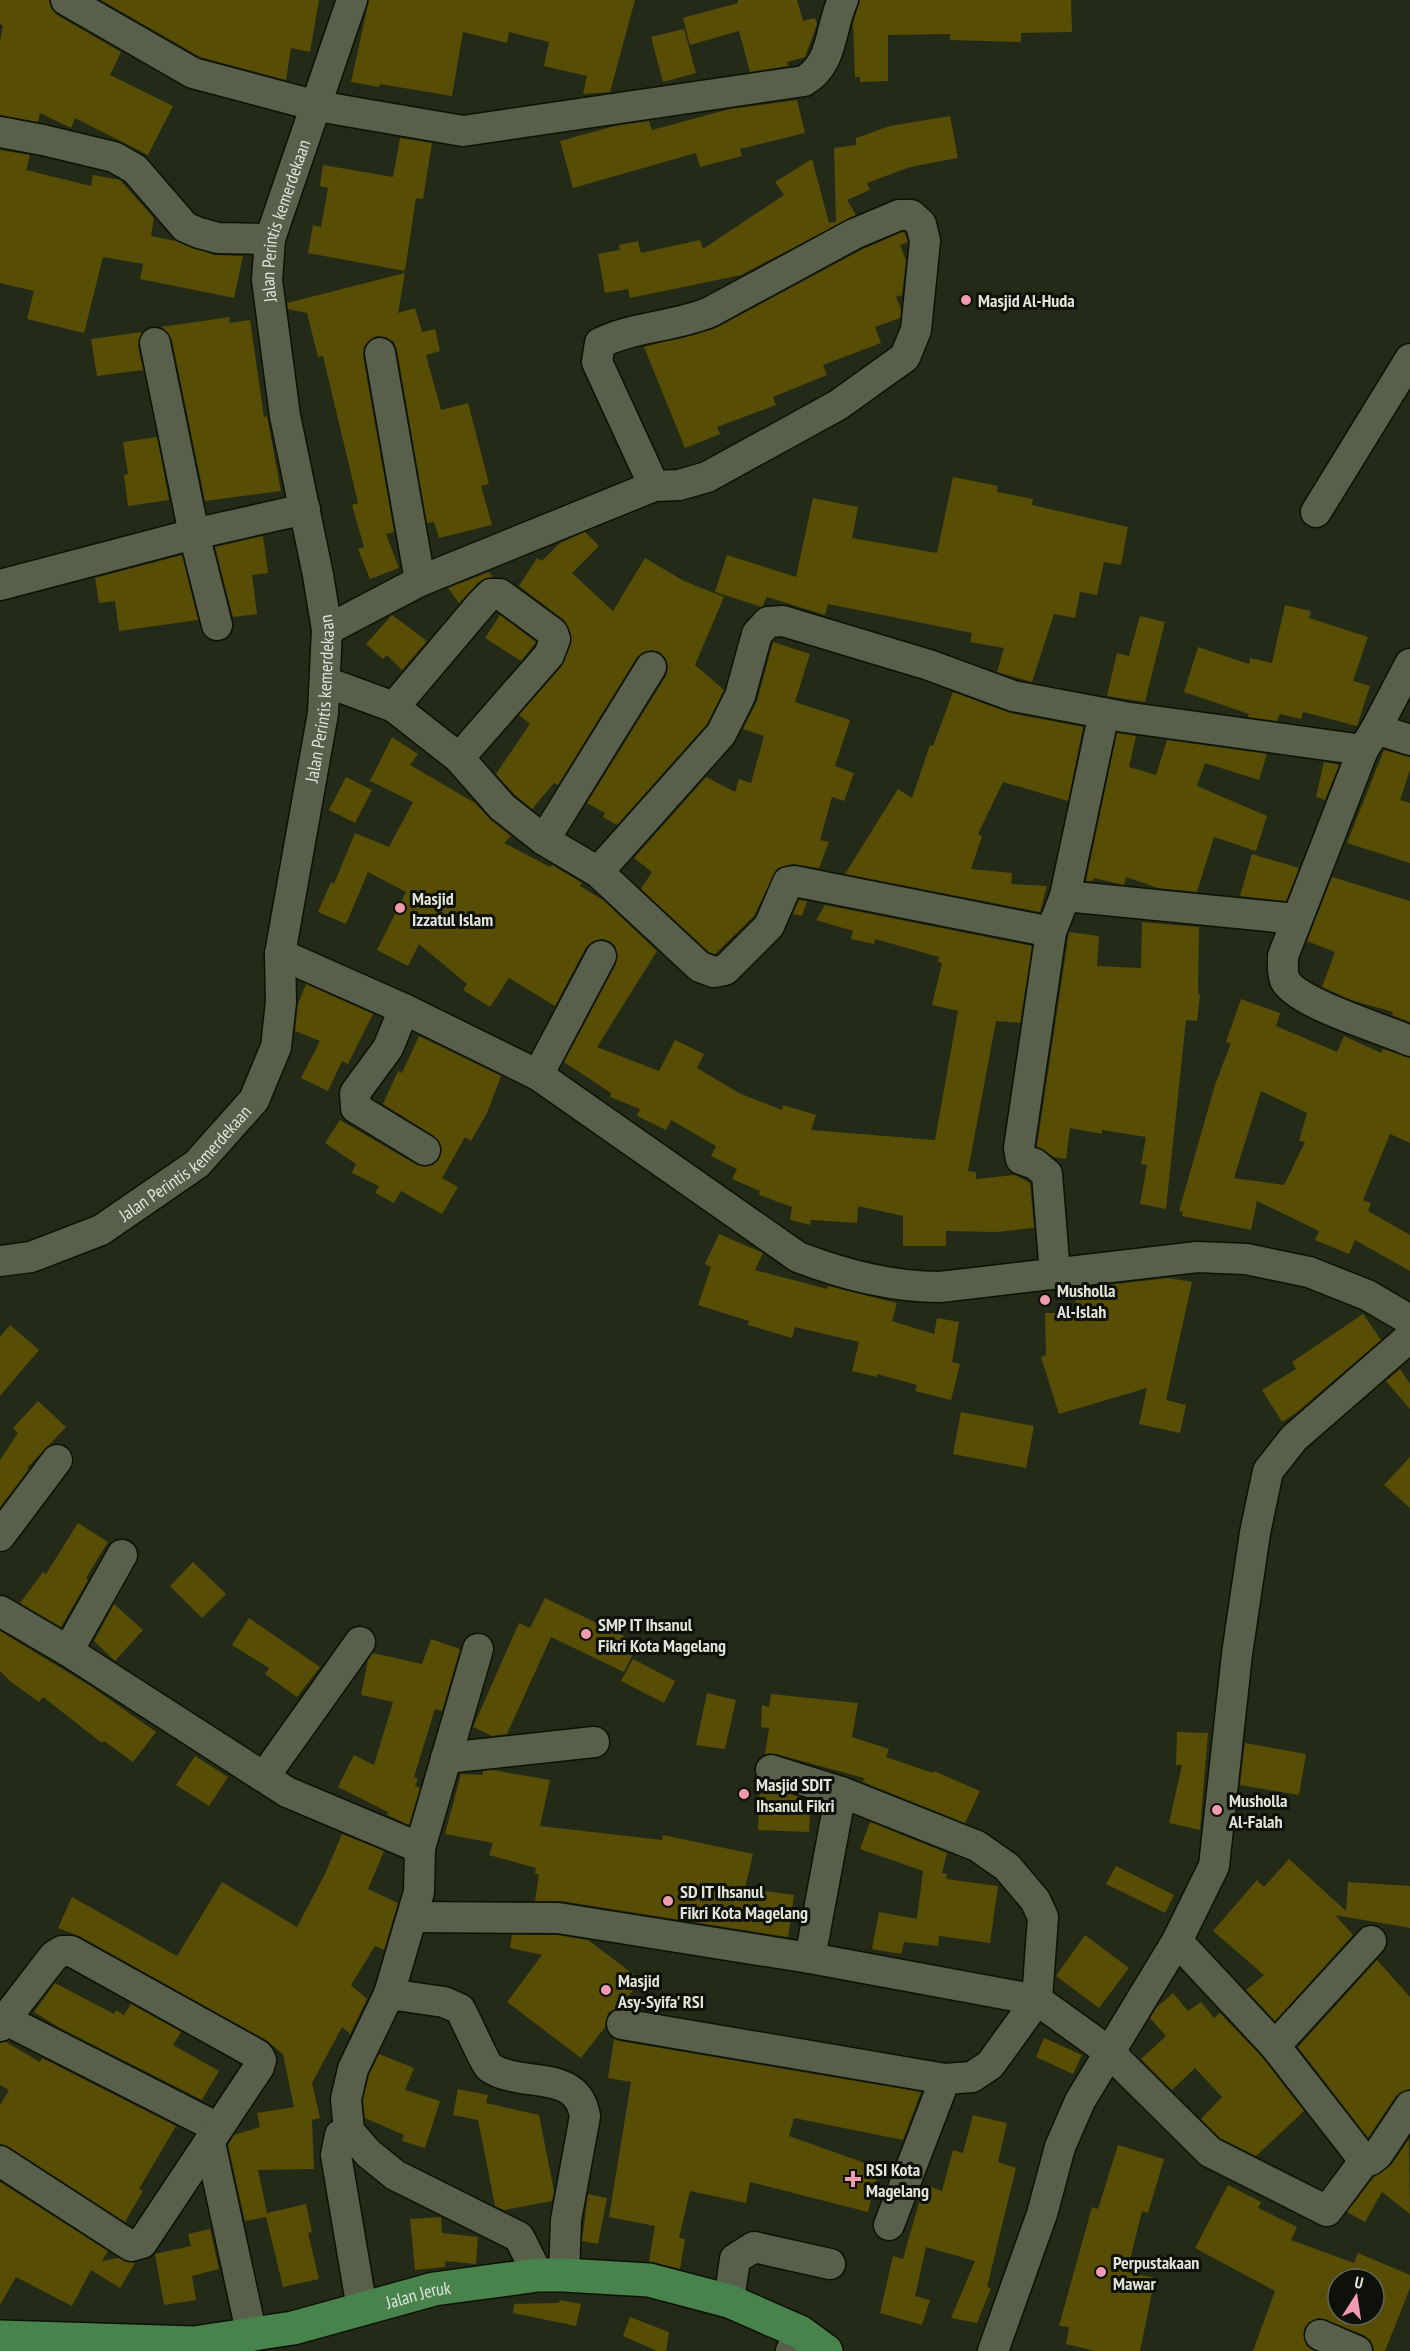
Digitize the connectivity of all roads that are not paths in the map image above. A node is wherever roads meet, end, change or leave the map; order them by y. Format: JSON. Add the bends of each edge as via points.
{"nodes":[{"id":1,"x":66,"y":0,"type":"edge"},
{"id":2,"x":352,"y":0,"type":"edge"},
{"id":3,"x":843,"y":0,"type":"edge"},
{"id":4,"x":317,"y":106,"type":"junction"},
{"id":5,"x":0,"y":132,"type":"edge"},
{"id":6,"x":270,"y":239,"type":"junction"},
{"id":7,"x":155,"y":343,"type":"dead end"},
{"id":8,"x":380,"y":353,"type":"dead end"},
{"id":9,"x":1410,"y":359,"type":"edge"},
{"id":10,"x":1398,"y":404,"type":"edge"},
{"id":11,"x":654,"y":486,"type":"junction"},
{"id":12,"x":305,"y":509,"type":"junction"},
{"id":13,"x":1316,"y":512,"type":"dead end"},
{"id":14,"x":194,"y":534,"type":"junction"},
{"id":15,"x":420,"y":581,"type":"junction"},
{"id":16,"x":0,"y":585,"type":"edge"},
{"id":17,"x":217,"y":625,"type":"dead end"},
{"id":18,"x":327,"y":630,"type":"junction"},
{"id":19,"x":1410,"y":664,"type":"edge"},
{"id":20,"x":651,"y":666,"type":"dead end"},
{"id":21,"x":326,"y":682,"type":"junction"},
{"id":22,"x":394,"y":707,"type":"junction"},
{"id":23,"x":1104,"y":713,"type":"junction"},
{"id":24,"x":1370,"y":739,"type":"junction"},
{"id":25,"x":1410,"y":740,"type":"edge"},
{"id":26,"x":459,"y":758,"type":"junction"},
{"id":27,"x":544,"y":840,"type":"junction"},
{"id":28,"x":598,"y":872,"type":"junction"},
{"id":29,"x":1065,"y":896,"type":"junction"},
{"id":30,"x":1297,"y":919,"type":"junction"},
{"id":31,"x":1052,"y":932,"type":"junction"},
{"id":32,"x":280,"y":954,"type":"junction"},
{"id":33,"x":602,"y":956,"type":"dead end"},
{"id":34,"x":404,"y":1009,"type":"junction"},
{"id":35,"x":1410,"y":1041,"type":"edge"},
{"id":36,"x":538,"y":1075,"type":"junction"},
{"id":37,"x":425,"y":1150,"type":"dead end"},
{"id":38,"x":0,"y":1261,"type":"edge"},
{"id":39,"x":1055,"y":1274,"type":"junction"},
{"id":40,"x":1410,"y":1320,"type":"edge"},
{"id":41,"x":1410,"y":1336,"type":"edge"},
{"id":42,"x":57,"y":1460,"type":"dead end"},
{"id":43,"x":0,"y":1536,"type":"edge"},
{"id":44,"x":122,"y":1555,"type":"dead end"},
{"id":45,"x":0,"y":1611,"type":"edge"},
{"id":46,"x":360,"y":1642,"type":"dead end"},
{"id":47,"x":478,"y":1648,"type":"dead end"},
{"id":48,"x":68,"y":1651,"type":"junction"},
{"id":49,"x":594,"y":1742,"type":"dead end"},
{"id":50,"x":446,"y":1758,"type":"junction"},
{"id":51,"x":771,"y":1770,"type":"dead end"},
{"id":52,"x":264,"y":1777,"type":"junction"},
{"id":53,"x":841,"y":1792,"type":"junction"},
{"id":54,"x":420,"y":1848,"type":"junction"},
{"id":55,"x":411,"y":1917,"type":"junction"},
{"id":56,"x":1177,"y":1941,"type":"junction"},
{"id":57,"x":1371,"y":1941,"type":"dead end"},
{"id":58,"x":810,"y":1959,"type":"junction"},
{"id":59,"x":389,"y":1994,"type":"junction"},
{"id":60,"x":1037,"y":2000,"type":"junction"},
{"id":61,"x":3,"y":2023,"type":"edge"},
{"id":62,"x":622,"y":2024,"type":"dead end"},
{"id":63,"x":1275,"y":2046,"type":"junction"},
{"id":64,"x":1108,"y":2051,"type":"junction"},
{"id":65,"x":945,"y":2079,"type":"junction"},
{"id":66,"x":1408,"y":2111,"type":"edge"},
{"id":67,"x":349,"y":2131,"type":"junction"},
{"id":68,"x":214,"y":2136,"type":"junction"},
{"id":69,"x":0,"y":2161,"type":"edge"},
{"id":70,"x":1363,"y":2161,"type":"junction"},
{"id":71,"x":890,"y":2225,"type":"dead end"},
{"id":72,"x":830,"y":2264,"type":"dead end"},
{"id":73,"x":551,"y":2275,"type":"junction"},
{"id":74,"x":729,"y":2301,"type":"junction"},
{"id":75,"x":362,"y":2309,"type":"junction"},
{"id":76,"x":1320,"y":2335,"type":"dead end"},
{"id":77,"x":252,"y":2336,"type":"junction"},
{"id":78,"x":0,"y":2337,"type":"edge"},
{"id":79,"x":805,"y":2345,"type":"edge"},
{"id":80,"x":993,"y":2351,"type":"edge"},
{"id":81,"x":1357,"y":2351,"type":"edge"}],
"edges":[{"from":1,"to":4,"type":"street","via":[[193,73]]},
{"from":2,"to":4,"type":"street","name":"Jalan Perintis kemerdekaan"},
{"from":3,"to":4,"type":"street","via":[[835,17],[825,64],[804,81],[463,131]]},
{"from":4,"to":6,"type":"street","name":"Jalan Perintis kemerdekaan"},
{"from":5,"to":6,"type":"street","via":[[114,157],[135,169],[186,227],[199,233],[218,238]]},
{"from":6,"to":12,"type":"street","name":"Jalan Perintis kemerdekaan","via":[[267,280],[285,416]]},
{"from":7,"to":14,"type":"street"},
{"from":8,"to":15,"type":"street"},
{"from":9,"to":10,"type":"street"},
{"from":10,"to":13,"type":"street"},
{"from":11,"to":11,"type":"street","via":[[597,362],[600,343],[618,334],[710,312],[854,234],[899,215],[911,215],[921,224],[925,241],[916,330],[905,357],[838,405],[707,477]]},
{"from":11,"to":15,"type":"street"},
{"from":12,"to":14,"type":"street"},
{"from":12,"to":18,"type":"street","name":"Jalan Perintis kemerdekaan"},
{"from":14,"to":16,"type":"street"},
{"from":14,"to":17,"type":"street"},
{"from":15,"to":18,"type":"street"},
{"from":18,"to":21,"type":"street","name":"Jalan Perintis kemerdekaan"},
{"from":19,"to":24,"type":"street"},
{"from":20,"to":27,"type":"street"},
{"from":21,"to":22,"type":"street"},
{"from":21,"to":32,"type":"street","name":"Jalan Perintis kemerdekaan"},
{"from":22,"to":26,"type":"street"},
{"from":22,"to":26,"type":"street","via":[[491,594],[500,594],[553,633],[555,639],[549,655]]},
{"from":23,"to":24,"type":"street"},
{"from":23,"to":28,"type":"street","via":[[1013,696],[929,665],[783,621],[768,622],[757,634],[740,696],[721,734]]},
{"from":23,"to":29,"type":"street"},
{"from":24,"to":25,"type":"street"},
{"from":24,"to":30,"type":"street"},
{"from":26,"to":27,"type":"street","via":[[502,807]]},
{"from":27,"to":28,"type":"street"},
{"from":28,"to":31,"type":"street","via":[[700,968],[714,972],[725,970],[769,926],[789,882],[794,881]]},
{"from":29,"to":30,"type":"street"},
{"from":29,"to":31,"type":"street"},
{"from":30,"to":35,"type":"street","via":[[1282,956],[1284,979],[1298,995]]},
{"from":31,"to":39,"type":"street","via":[[1019,1148],[1021,1159],[1047,1173]]},
{"from":32,"to":34,"type":"street"},
{"from":32,"to":38,"type":"street","name":"Jalan Perintis kemerdekaan","via":[[281,1002],[276,1047],[254,1100],[197,1164],[101,1230],[31,1257]]},
{"from":33,"to":36,"type":"street"},
{"from":34,"to":36,"type":"street"},
{"from":34,"to":37,"type":"street","via":[[388,1048],[353,1100],[356,1107]]},
{"from":36,"to":39,"type":"street","via":[[798,1257],[912,1287],[973,1285]]},
{"from":39,"to":40,"type":"street","via":[[1197,1257],[1246,1259],[1309,1272],[1367,1295]]},
{"from":41,"to":56,"type":"street","via":[[1294,1438],[1268,1471],[1237,1654],[1214,1866]]},
{"from":42,"to":43,"type":"street"},
{"from":44,"to":48,"type":"street"},
{"from":45,"to":48,"type":"street"},
{"from":46,"to":52,"type":"street"},
{"from":47,"to":50,"type":"street"},
{"from":48,"to":52,"type":"street"},
{"from":49,"to":50,"type":"street"},
{"from":50,"to":54,"type":"street"},
{"from":51,"to":53,"type":"street"},
{"from":52,"to":54,"type":"street","via":[[287,1792]]},
{"from":53,"to":58,"type":"street"},
{"from":53,"to":60,"type":"street","via":[[977,1846],[1007,1867],[1035,1900],[1042,1917]]},
{"from":54,"to":55,"type":"street","via":[[419,1892]]},
{"from":55,"to":58,"type":"street","via":[[558,1918]]},
{"from":55,"to":59,"type":"street"},
{"from":56,"to":63,"type":"street"},
{"from":56,"to":64,"type":"street"},
{"from":57,"to":63,"type":"street"},
{"from":58,"to":60,"type":"street"},
{"from":59,"to":67,"type":"street","via":[[352,2069],[346,2099]]},
{"from":59,"to":73,"type":"street","via":[[444,2002],[460,2009],[487,2066],[567,2087],[582,2101],[585,2116],[566,2220]]},
{"from":60,"to":64,"type":"street"},
{"from":60,"to":65,"type":"street","via":[[990,2065],[972,2077]]},
{"from":61,"to":68,"type":"street"},
{"from":61,"to":68,"type":"street","via":[[54,1956],[71,1951],[258,2055],[259,2067]]},
{"from":62,"to":65,"type":"street"},
{"from":63,"to":70,"type":"street"},
{"from":64,"to":70,"type":"street","via":[[1210,2152],[1324,2211]]},
{"from":64,"to":80,"type":"street","via":[[1060,2147],[1042,2214]]},
{"from":65,"to":71,"type":"street"},
{"from":66,"to":70,"type":"street","via":[[1378,2154]]},
{"from":67,"to":73,"type":"street","via":[[368,2154],[395,2175],[519,2237]]},
{"from":67,"to":75,"type":"street","via":[[340,2135],[336,2155]]},
{"from":68,"to":69,"type":"street","via":[[136,2247]]},
{"from":68,"to":77,"type":"street"},
{"from":72,"to":74,"type":"street","via":[[754,2247],[735,2259]]},
{"from":73,"to":74,"type":"main road","name":"Jalan Jeruk","via":[[649,2280]]},
{"from":73,"to":75,"type":"main road","name":"Jalan Jeruk","via":[[434,2289]]},
{"from":74,"to":79,"type":"main road","name":"Jalan Jeruk"},
{"from":75,"to":77,"type":"main road","name":"Jalan Jeruk"},
{"from":76,"to":81,"type":"street"},
{"from":77,"to":78,"type":"main road","name":"Jalan Jeruk","via":[[194,2343]]}]}
